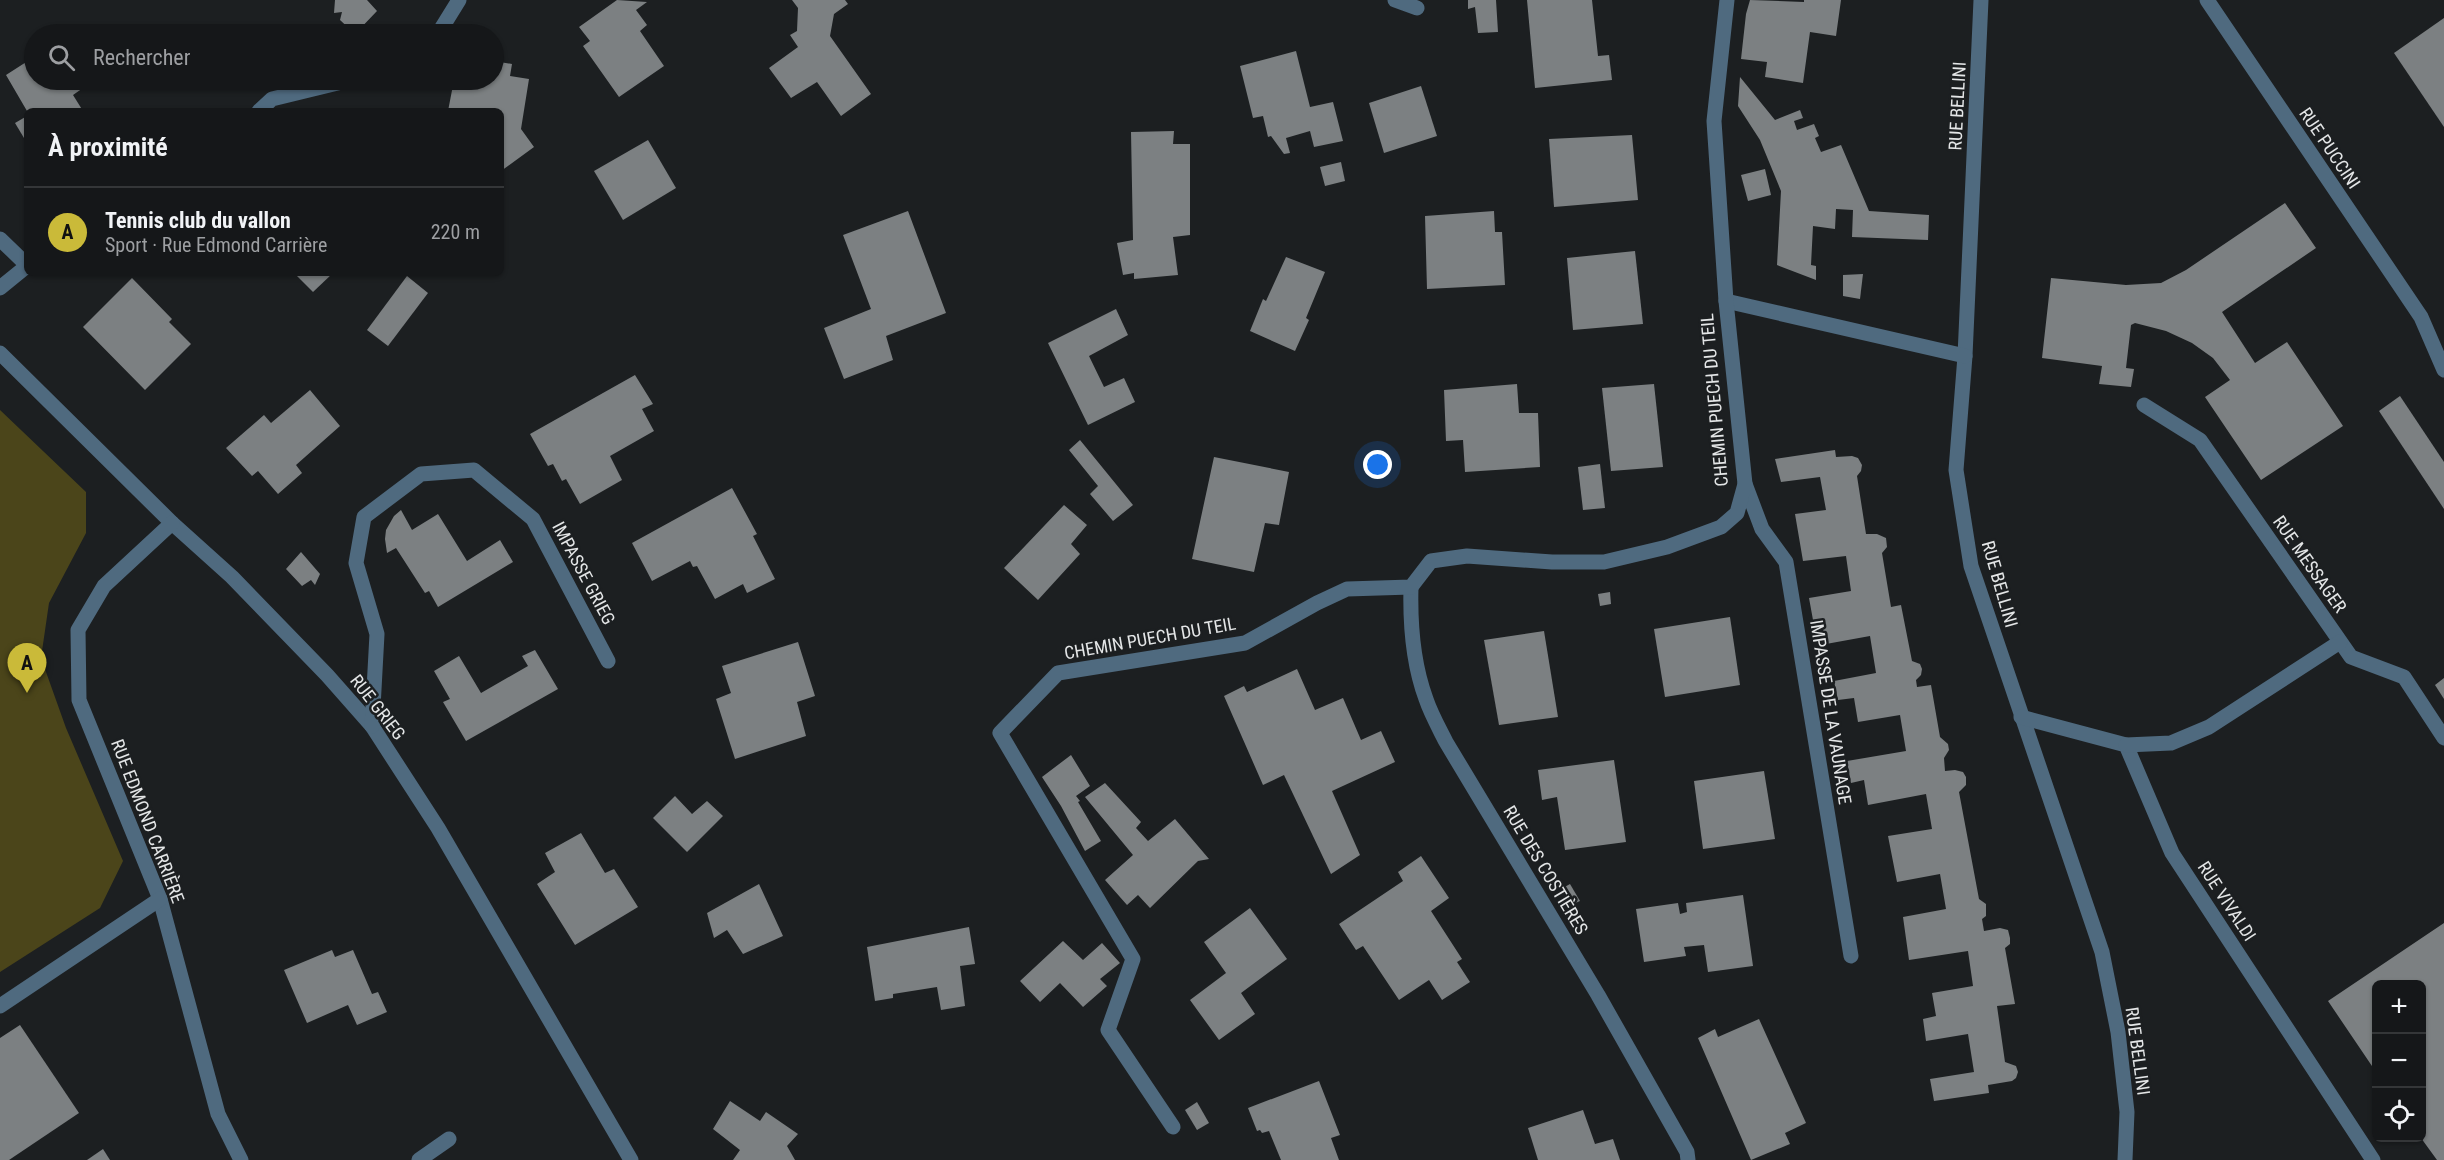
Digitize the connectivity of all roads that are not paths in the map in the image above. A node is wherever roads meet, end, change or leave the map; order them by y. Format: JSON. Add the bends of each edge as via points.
{"nodes":[{"id":1,"x":459,"y":0,"type":"edge"},
{"id":2,"x":1395,"y":0,"type":"edge"},
{"id":3,"x":1726,"y":0,"type":"edge"},
{"id":4,"x":1981,"y":0,"type":"edge"},
{"id":5,"x":2207,"y":0,"type":"edge"},
{"id":6,"x":1418,"y":8,"type":"dead end"},
{"id":7,"x":444,"y":24,"type":"edge"},
{"id":8,"x":309,"y":90,"type":"edge"},
{"id":9,"x":262,"y":108,"type":"edge"},
{"id":10,"x":0,"y":239,"type":"edge"},
{"id":11,"x":24,"y":262,"type":"edge"},
{"id":12,"x":24,"y":268,"type":"edge"},
{"id":13,"x":0,"y":288,"type":"edge"},
{"id":14,"x":1726,"y":301,"type":"junction"},
{"id":15,"x":2421,"y":317,"type":"junction"},
{"id":16,"x":2444,"y":339,"type":"edge"},
{"id":17,"x":0,"y":353,"type":"edge"},
{"id":18,"x":1965,"y":356,"type":"junction"},
{"id":19,"x":2444,"y":370,"type":"edge"},
{"id":20,"x":2144,"y":405,"type":"dead end"},
{"id":21,"x":1745,"y":484,"type":"junction"},
{"id":22,"x":172,"y":523,"type":"junction"},
{"id":23,"x":1412,"y":587,"type":"junction"},
{"id":24,"x":2340,"y":642,"type":"junction"},
{"id":25,"x":608,"y":661,"type":"dead end"},
{"id":26,"x":2021,"y":717,"type":"junction"},
{"id":27,"x":372,"y":726,"type":"junction"},
{"id":28,"x":2444,"y":738,"type":"edge"},
{"id":29,"x":2126,"y":746,"type":"junction"},
{"id":30,"x":160,"y":899,"type":"junction"},
{"id":31,"x":1851,"y":956,"type":"dead end"},
{"id":32,"x":0,"y":1006,"type":"edge"},
{"id":33,"x":1173,"y":1126,"type":"dead end"},
{"id":34,"x":449,"y":1138,"type":"dead end"},
{"id":35,"x":241,"y":1160,"type":"edge"},
{"id":36,"x":418,"y":1160,"type":"edge"},
{"id":37,"x":631,"y":1160,"type":"edge"},
{"id":38,"x":1688,"y":1160,"type":"edge"},
{"id":39,"x":2125,"y":1160,"type":"edge"},
{"id":40,"x":2373,"y":1160,"type":"edge"}],
"edges":[{"from":1,"to":7,"type":"street"},
{"from":2,"to":6,"type":"street"},
{"from":3,"to":14,"type":"street","name":"CHEMIN PUECH DU TEIL","via":[[1714,121]]},
{"from":4,"to":18,"type":"street","name":"RUE BELLINI"},
{"from":5,"to":15,"type":"street","name":"RUE PUCCINI"},
{"from":8,"to":9,"type":"street","via":[[272,99]]},
{"from":10,"to":11,"type":"street"},
{"from":12,"to":13,"type":"street"},
{"from":14,"to":18,"type":"street"},
{"from":14,"to":21,"type":"street","name":"CHEMIN PUECH DU TEIL"},
{"from":15,"to":16,"type":"street","name":"RUE PUCCINI"},
{"from":15,"to":19,"type":"street","name":"RUE PUCCINI"},
{"from":17,"to":22,"type":"street","name":"RUE GRIEG"},
{"from":18,"to":26,"type":"street","name":"RUE BELLINI","via":[[1956,470],[1971,566]]},
{"from":20,"to":24,"type":"street","name":"RUE MESSAGER","via":[[2200,440]]},
{"from":21,"to":23,"type":"street","name":"CHEMIN PUECH DU TEIL","via":[[1737,513],[1721,527],[1667,547],[1604,562],[1467,556],[1431,561]]},
{"from":21,"to":31,"type":"street","name":"IMPASSE DE LA VAUNAGE","via":[[1762,529],[1786,562]]},
{"from":22,"to":27,"type":"street","name":"RUE GRIEG","via":[[232,577]]},
{"from":22,"to":30,"type":"street","name":"RUE EDMOND CARRIÈRE","via":[[104,586],[78,630],[79,700]]},
{"from":23,"to":33,"type":"street","name":"CHEMIN PUECH DU TEIL","via":[[1347,589],[1245,643],[1058,673],[1000,733],[1133,959],[1108,1030]]},
{"from":23,"to":38,"type":"street","name":"RUE DES COSTIÈRES","via":[[1414,651],[1426,699],[1446,742],[1598,995]]},
{"from":24,"to":28,"type":"street","name":"RUE MESSAGER","via":[[2351,657],[2404,677]]},
{"from":24,"to":29,"type":"street","via":[[2209,727],[2171,743]]},
{"from":25,"to":27,"type":"street","name":"IMPASSE GRIEG","via":[[533,519],[474,471],[421,474],[364,517],[356,564],[377,634]]},
{"from":26,"to":29,"type":"street"},
{"from":26,"to":39,"type":"street","name":"RUE BELLINI","via":[[2102,952],[2118,1032],[2127,1112]]},
{"from":27,"to":37,"type":"street","name":"RUE GRIEG","via":[[438,828]]},
{"from":29,"to":40,"type":"street","name":"RUE VIVALDI","via":[[2172,853]]},
{"from":30,"to":32,"type":"street"},
{"from":30,"to":35,"type":"street","name":"RUE EDMOND CARRIÈRE","via":[[218,1114]]},
{"from":34,"to":36,"type":"street"}]}
